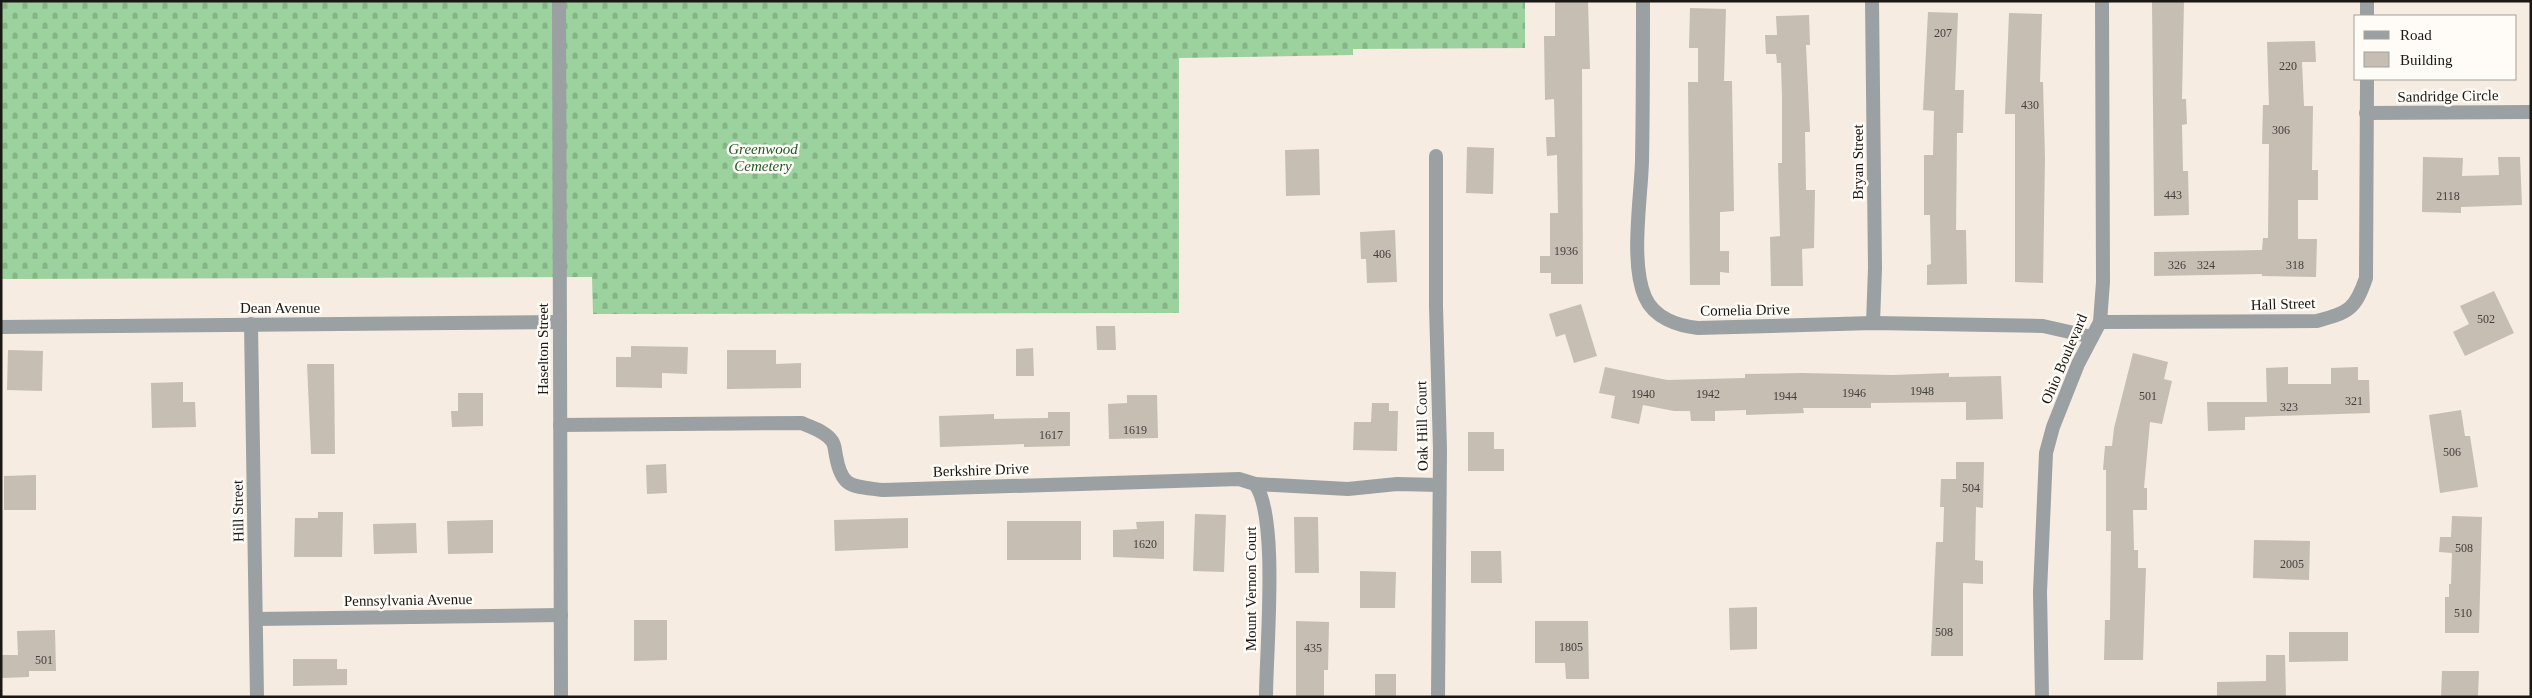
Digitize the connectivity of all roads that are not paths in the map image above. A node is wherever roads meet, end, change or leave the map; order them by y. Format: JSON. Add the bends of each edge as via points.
{"nodes":[{"id":1,"x":559,"y":1,"type":"edge"},
{"id":2,"x":1643,"y":1,"type":"edge"},
{"id":3,"x":1872,"y":1,"type":"edge"},
{"id":4,"x":2102,"y":1,"type":"edge"},
{"id":5,"x":2367,"y":1,"type":"edge"},
{"id":6,"x":2367,"y":15,"type":"edge"},
{"id":7,"x":2366,"y":80,"type":"edge"},
{"id":8,"x":2531,"y":112,"type":"edge"},
{"id":9,"x":2366,"y":113,"type":"junction"},
{"id":10,"x":1436,"y":156,"type":"dead end"},
{"id":11,"x":560,"y":322,"type":"junction"},
{"id":12,"x":2100,"y":322,"type":"junction"},
{"id":13,"x":1873,"y":323,"type":"junction"},
{"id":14,"x":251,"y":324,"type":"junction"},
{"id":15,"x":1,"y":327,"type":"edge"},
{"id":16,"x":2092,"y":337,"type":"junction"},
{"id":17,"x":560,"y":425,"type":"junction"},
{"id":18,"x":1255,"y":484,"type":"junction"},
{"id":19,"x":1439,"y":485,"type":"junction"},
{"id":20,"x":561,"y":615,"type":"junction"},
{"id":21,"x":256,"y":619,"type":"junction"},
{"id":22,"x":257,"y":697,"type":"edge"},
{"id":23,"x":561,"y":697,"type":"edge"},
{"id":24,"x":1266,"y":697,"type":"edge"},
{"id":25,"x":1438,"y":697,"type":"edge"},
{"id":26,"x":2042,"y":697,"type":"edge"}],
"edges":[{"from":1,"to":11,"type":"street","name":"Haselton Street"},
{"from":2,"to":13,"type":"street","name":"Cornelia Drive","via":[[1639,273],[1645,297],[1652,308],[1683,327]]},
{"from":3,"to":13,"type":"street","name":"Bryan Street"},
{"from":4,"to":12,"type":"street","name":"Ohio Boulevard"},
{"from":5,"to":6,"type":"street"},
{"from":7,"to":9,"type":"street","name":"Hall Street"},
{"from":8,"to":9,"type":"street","name":"Sandridge Circle"},
{"from":9,"to":12,"type":"street","name":"Hall Street","via":[[2366,278],[2358,301],[2342,314],[2317,321]]},
{"from":10,"to":19,"type":"street","name":"Oak Hill Court"},
{"from":11,"to":14,"type":"street","name":"Dean Avenue"},
{"from":11,"to":17,"type":"street","name":"Haselton Street"},
{"from":12,"to":16,"type":"street","name":"Ohio Boulevard"},
{"from":13,"to":16,"type":"street","name":"Cornelia Drive","via":[[2043,326]]},
{"from":14,"to":15,"type":"street","name":"Dean Avenue"},
{"from":14,"to":21,"type":"street","name":"Hill Street"},
{"from":16,"to":26,"type":"street","name":"Ohio Boulevard","via":[[2053,427],[2046,453],[2040,592]]},
{"from":17,"to":18,"type":"street","name":"Berkshire Drive","via":[[802,423],[824,433],[834,442],[839,473],[845,483],[883,490],[1239,478]]},
{"from":17,"to":20,"type":"street","name":"Haselton Street"},
{"from":18,"to":19,"type":"street","name":"Berkshire Drive","via":[[1348,488]]},
{"from":18,"to":24,"type":"street","name":"Mount Vernon Court","via":[[1261,492],[1266,511],[1269,580]]},
{"from":19,"to":25,"type":"street","name":"Oak Hill Court"},
{"from":20,"to":21,"type":"street","name":"Pennsylvania Avenue"},
{"from":20,"to":23,"type":"street","name":"Haselton Street"},
{"from":21,"to":22,"type":"street","name":"Hill Street"}]}
